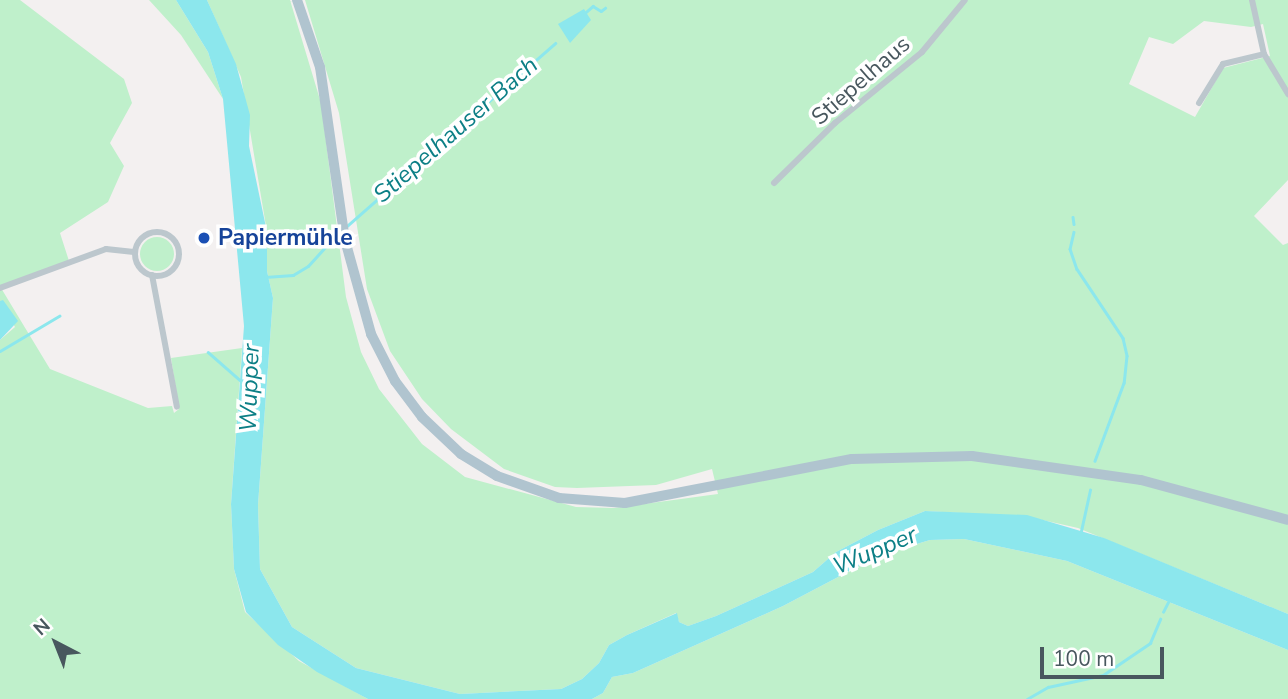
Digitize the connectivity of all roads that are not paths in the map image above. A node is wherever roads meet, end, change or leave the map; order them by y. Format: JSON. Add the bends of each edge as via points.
{"nodes":[{"id":1,"x":297,"y":0,"type":"edge"},
{"id":2,"x":965,"y":0,"type":"edge"},
{"id":3,"x":1252,"y":0,"type":"edge"},
{"id":4,"x":1264,"y":54,"type":"junction"},
{"id":5,"x":1288,"y":94,"type":"edge"},
{"id":6,"x":1199,"y":103,"type":"dead end"},
{"id":7,"x":774,"y":183,"type":"dead end"},
{"id":8,"x":134,"y":252,"type":"junction"},
{"id":9,"x":152,"y":275,"type":"junction"},
{"id":10,"x":0,"y":288,"type":"edge"},
{"id":11,"x":177,"y":407,"type":"dead end"},
{"id":12,"x":1288,"y":520,"type":"edge"}],
"edges":[{"from":1,"to":12,"type":"main road","via":[[320,67],[356,289],[382,359],[422,418],[478,466],[543,494],[588,502],[643,502],[830,463],[946,455],[1029,461],[1129,478]]},
{"from":2,"to":7,"type":"street","name":"Stiepelhaus","via":[[922,52],[835,123]]},
{"from":3,"to":4,"type":"street"},
{"from":4,"to":5,"type":"street"},
{"from":4,"to":6,"type":"street","via":[[1223,64]]},
{"from":8,"to":9,"type":"street","via":[[139,268]]},
{"from":8,"to":9,"type":"street","via":[[140,239],[153,232],[173,239],[176,265],[166,274]]},
{"from":8,"to":10,"type":"street","via":[[106,249]]},
{"from":9,"to":11,"type":"street"}]}
